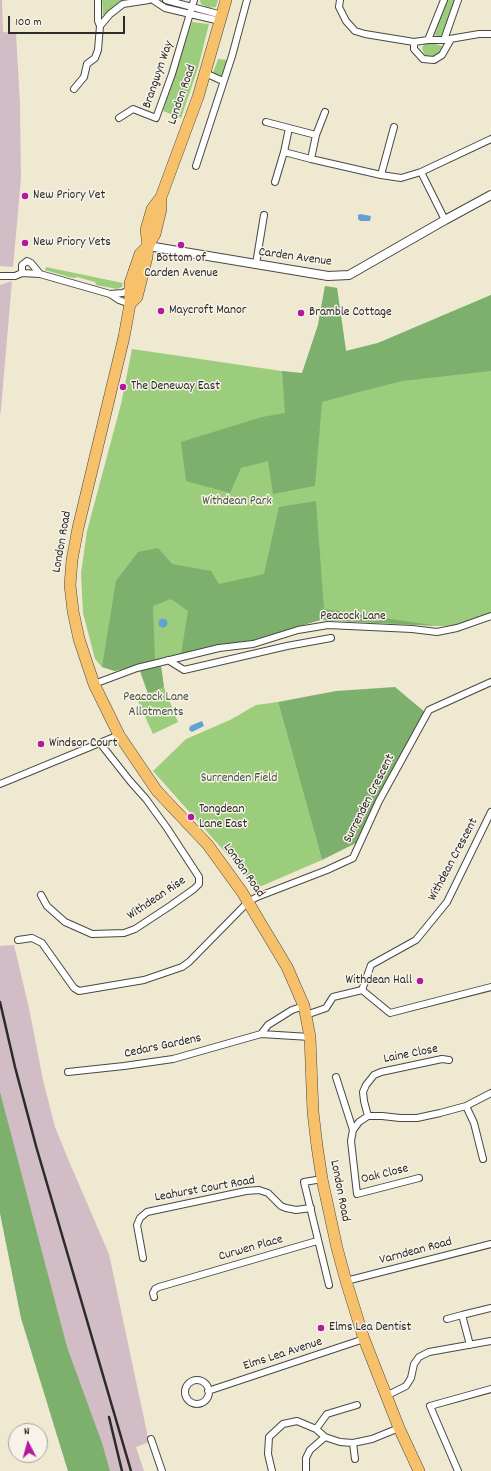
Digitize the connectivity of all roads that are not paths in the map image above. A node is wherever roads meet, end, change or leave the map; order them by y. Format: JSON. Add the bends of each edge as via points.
{"nodes":[{"id":1,"x":98,"y":0,"type":"edge"},
{"id":2,"x":149,"y":0,"type":"edge"},
{"id":3,"x":153,"y":0,"type":"edge"},
{"id":4,"x":166,"y":0,"type":"edge"},
{"id":5,"x":226,"y":0,"type":"edge"},
{"id":6,"x":247,"y":0,"type":"edge"},
{"id":7,"x":337,"y":0,"type":"edge"},
{"id":8,"x":444,"y":0,"type":"edge"},
{"id":9,"x":458,"y":0,"type":"edge"},
{"id":10,"x":193,"y":3,"type":"edge"},
{"id":11,"x":340,"y":3,"type":"edge"},
{"id":12,"x":441,"y":8,"type":"junction"},
{"id":13,"x":454,"y":13,"type":"junction"},
{"id":14,"x":190,"y":15,"type":"junction"},
{"id":15,"x":221,"y":18,"type":"junction"},
{"id":16,"x":100,"y":26,"type":"junction"},
{"id":17,"x":491,"y":34,"type":"edge"},
{"id":18,"x":451,"y":39,"type":"junction"},
{"id":19,"x":428,"y":40,"type":"junction"},
{"id":20,"x":444,"y":40,"type":"junction"},
{"id":21,"x":414,"y":42,"type":"junction"},
{"id":22,"x":205,"y":73,"type":"junction"},
{"id":23,"x":223,"y":81,"type":"junction"},
{"id":24,"x":74,"y":89,"type":"dead end"},
{"id":25,"x":325,"y":112,"type":"dead end"},
{"id":26,"x":119,"y":118,"type":"dead end"},
{"id":27,"x":266,"y":122,"type":"dead end"},
{"id":28,"x":394,"y":126,"type":"dead end"},
{"id":29,"x":289,"y":128,"type":"junction"},
{"id":30,"x":316,"y":135,"type":"junction"},
{"id":31,"x":491,"y":139,"type":"edge"},
{"id":32,"x":284,"y":152,"type":"junction"},
{"id":33,"x":311,"y":159,"type":"junction"},
{"id":34,"x":196,"y":166,"type":"dead end"},
{"id":35,"x":421,"y":172,"type":"junction"},
{"id":36,"x":381,"y":175,"type":"junction"},
{"id":37,"x":275,"y":182,"type":"dead end"},
{"id":38,"x":491,"y":195,"type":"edge"},
{"id":39,"x":264,"y":215,"type":"dead end"},
{"id":40,"x":445,"y":220,"type":"junction"},
{"id":41,"x":148,"y":246,"type":"junction"},
{"id":42,"x":256,"y":264,"type":"junction"},
{"id":43,"x":22,"y":273,"type":"junction"},
{"id":44,"x":40,"y":274,"type":"junction"},
{"id":45,"x":0,"y":276,"type":"edge"},
{"id":46,"x":130,"y":289,"type":"junction"},
{"id":47,"x":110,"y":294,"type":"junction"},
{"id":48,"x":130,"y":304,"type":"junction"},
{"id":49,"x":491,"y":616,"type":"edge"},
{"id":50,"x":331,"y":638,"type":"dead end"},
{"id":51,"x":168,"y":660,"type":"junction"},
{"id":52,"x":491,"y":682,"type":"edge"},
{"id":53,"x":94,"y":684,"type":"junction"},
{"id":54,"x":119,"y":735,"type":"junction"},
{"id":55,"x":100,"y":743,"type":"junction"},
{"id":56,"x":0,"y":784,"type":"edge"},
{"id":57,"x":491,"y":812,"type":"edge"},
{"id":58,"x":41,"y":895,"type":"dead end"},
{"id":59,"x":248,"y":902,"type":"junction"},
{"id":60,"x":18,"y":940,"type":"dead end"},
{"id":61,"x":491,"y":987,"type":"edge"},
{"id":62,"x":362,"y":990,"type":"junction"},
{"id":63,"x":305,"y":1010,"type":"junction"},
{"id":64,"x":261,"y":1034,"type":"junction"},
{"id":65,"x":310,"y":1038,"type":"junction"},
{"id":66,"x":449,"y":1060,"type":"dead end"},
{"id":67,"x":68,"y":1072,"type":"dead end"},
{"id":68,"x":336,"y":1077,"type":"dead end"},
{"id":69,"x":491,"y":1093,"type":"edge"},
{"id":70,"x":466,"y":1106,"type":"junction"},
{"id":71,"x":368,"y":1116,"type":"junction"},
{"id":72,"x":353,"y":1130,"type":"junction"},
{"id":73,"x":483,"y":1159,"type":"dead end"},
{"id":74,"x":419,"y":1178,"type":"dead end"},
{"id":75,"x":322,"y":1179,"type":"junction"},
{"id":76,"x":311,"y":1208,"type":"junction"},
{"id":77,"x":317,"y":1242,"type":"junction"},
{"id":78,"x":491,"y":1244,"type":"edge"},
{"id":79,"x":143,"y":1258,"type":"dead end"},
{"id":80,"x":346,"y":1281,"type":"junction"},
{"id":81,"x":329,"y":1285,"type":"dead end"},
{"id":82,"x":154,"y":1297,"type":"dead end"},
{"id":83,"x":491,"y":1308,"type":"edge"},
{"id":84,"x":462,"y":1315,"type":"junction"},
{"id":85,"x":447,"y":1319,"type":"dead end"},
{"id":86,"x":364,"y":1339,"type":"junction"},
{"id":87,"x":491,"y":1341,"type":"edge"},
{"id":88,"x":470,"y":1345,"type":"junction"},
{"id":89,"x":491,"y":1389,"type":"edge"},
{"id":90,"x":208,"y":1392,"type":"dead end"},
{"id":91,"x":386,"y":1396,"type":"junction"},
{"id":92,"x":357,"y":1405,"type":"dead end"},
{"id":93,"x":399,"y":1428,"type":"junction"},
{"id":94,"x":316,"y":1429,"type":"junction"},
{"id":95,"x":325,"y":1437,"type":"junction"},
{"id":96,"x":152,"y":1439,"type":"dead end"},
{"id":97,"x":353,"y":1443,"type":"junction"},
{"id":98,"x":355,"y":1459,"type":"dead end"},
{"id":99,"x":162,"y":1471,"type":"edge"},
{"id":100,"x":272,"y":1471,"type":"edge"},
{"id":101,"x":306,"y":1471,"type":"edge"},
{"id":102,"x":420,"y":1471,"type":"edge"},
{"id":103,"x":458,"y":1471,"type":"edge"}],
"edges":[{"from":1,"to":16,"type":"street"},
{"from":2,"to":16,"type":"street","via":[[123,4]]},
{"from":3,"to":14,"type":"street","via":[[165,8]]},
{"from":4,"to":10,"type":"street"},
{"from":5,"to":15,"type":"highway","name":"London Road"},
{"from":6,"to":23,"type":"street"},
{"from":7,"to":11,"type":"street"},
{"from":8,"to":12,"type":"street"},
{"from":9,"to":13,"type":"street"},
{"from":10,"to":14,"type":"street","name":"Brangwyn Way"},
{"from":10,"to":15,"type":"street"},
{"from":11,"to":21,"type":"street","via":[[346,21],[355,31]]},
{"from":12,"to":13,"type":"street"},
{"from":12,"to":19,"type":"street"},
{"from":13,"to":20,"type":"street"},
{"from":14,"to":15,"type":"street"},
{"from":14,"to":26,"type":"street","name":"Brangwyn Way","via":[[156,118],[132,109]]},
{"from":15,"to":22,"type":"highway","name":"London Road"},
{"from":16,"to":24,"type":"street","via":[[95,58],[87,64],[84,77]]},
{"from":17,"to":18,"type":"street"},
{"from":18,"to":20,"type":"street"},
{"from":18,"to":21,"type":"street","via":[[442,55],[434,60],[424,58],[414,49]]},
{"from":19,"to":20,"type":"street"},
{"from":19,"to":21,"type":"street"},
{"from":22,"to":23,"type":"street"},
{"from":22,"to":41,"type":"highway","name":"London Road","via":[[161,197],[161,209]]},
{"from":23,"to":34,"type":"street"},
{"from":25,"to":30,"type":"street"},
{"from":27,"to":29,"type":"street"},
{"from":28,"to":36,"type":"street"},
{"from":29,"to":30,"type":"street"},
{"from":29,"to":32,"type":"street"},
{"from":30,"to":33,"type":"street"},
{"from":31,"to":35,"type":"street"},
{"from":32,"to":33,"type":"street"},
{"from":32,"to":37,"type":"street"},
{"from":33,"to":36,"type":"street"},
{"from":35,"to":36,"type":"street","via":[[401,178]]},
{"from":35,"to":40,"type":"street"},
{"from":38,"to":40,"type":"street","name":"Carden Avenue"},
{"from":39,"to":42,"type":"street"},
{"from":40,"to":42,"type":"street","name":"Carden Avenue","via":[[349,275],[328,276]]},
{"from":41,"to":42,"type":"street","name":"Carden Avenue"},
{"from":41,"to":46,"type":"highway","name":"London Road","via":[[140,254]]},
{"from":41,"to":48,"type":"highway","name":"London Road","via":[[137,297]]},
{"from":43,"to":44,"type":"street"},
{"from":43,"to":44,"type":"street","via":[[22,265],[27,261]]},
{"from":43,"to":45,"type":"street","via":[[15,276]]},
{"from":44,"to":47,"type":"street"},
{"from":46,"to":47,"type":"street","via":[[123,293]]},
{"from":46,"to":48,"type":"highway","name":"London Road"},
{"from":47,"to":48,"type":"street"},
{"from":48,"to":53,"type":"highway","name":"London Road","via":[[72,560],[70,585],[73,611]]},
{"from":49,"to":51,"type":"street","name":"Peacock Lane","via":[[437,632],[328,625],[298,630],[253,644],[219,648]]},
{"from":50,"to":51,"type":"street","name":"Peacock Lane","via":[[184,670]]},
{"from":51,"to":53,"type":"street","name":"Peacock Lane"},
{"from":52,"to":59,"type":"street","name":"Surrenden Crescent","via":[[429,710],[379,801],[352,858]]},
{"from":53,"to":54,"type":"highway","name":"London Road"},
{"from":54,"to":55,"type":"street"},
{"from":54,"to":59,"type":"highway","name":"London Road","via":[[157,791],[208,845]]},
{"from":55,"to":56,"type":"street"},
{"from":55,"to":58,"type":"street","name":"Withdean Rise","via":[[167,828],[199,877],[199,884],[170,906],[124,933],[92,934],[65,922],[47,906]]},
{"from":57,"to":62,"type":"street","name":"Withdean Crescent","via":[[447,902],[416,940],[371,965]]},
{"from":59,"to":60,"type":"street","via":[[182,967],[144,980],[83,991],[74,988],[42,944],[32,938]]},
{"from":59,"to":63,"type":"highway","name":"London Road","via":[[287,967]]},
{"from":61,"to":62,"type":"street","via":[[390,1013]]},
{"from":62,"to":63,"type":"street","name":"Cedars Gardens","via":[[333,997],[326,1008]]},
{"from":63,"to":64,"type":"street","name":"Cedars Gardens","via":[[292,1010],[268,1025]]},
{"from":63,"to":65,"type":"highway","name":"London Road"},
{"from":64,"to":65,"type":"street","name":"Cedars Gardens"},
{"from":64,"to":67,"type":"street","name":"Cedars Gardens","via":[[173,1058]]},
{"from":65,"to":75,"type":"highway","name":"London Road","via":[[313,1112]]},
{"from":66,"to":71,"type":"street","name":"Laine Close","via":[[442,1059],[374,1075],[363,1092]]},
{"from":68,"to":72,"type":"street"},
{"from":69,"to":70,"type":"street"},
{"from":70,"to":71,"type":"street","via":[[417,1118]]},
{"from":70,"to":73,"type":"street","via":[[474,1123]]},
{"from":71,"to":72,"type":"street"},
{"from":72,"to":74,"type":"street","name":"Oak Close","via":[[351,1141],[357,1194]]},
{"from":75,"to":76,"type":"street","via":[[304,1182]]},
{"from":75,"to":80,"type":"highway","name":"London Road"},
{"from":76,"to":77,"type":"street"},
{"from":76,"to":79,"type":"street","name":"Leahurst Court Road","via":[[286,1208],[268,1193],[259,1190],[147,1212],[137,1225]]},
{"from":77,"to":81,"type":"street"},
{"from":77,"to":82,"type":"street","name":"Curwen Place","via":[[159,1287],[155,1289]]},
{"from":78,"to":80,"type":"street","name":"Varndean Road"},
{"from":80,"to":86,"type":"highway","name":"London Road"},
{"from":83,"to":84,"type":"street"},
{"from":84,"to":85,"type":"street"},
{"from":84,"to":88,"type":"street"},
{"from":86,"to":90,"type":"street","name":"Elms Lea Avenue"},
{"from":86,"to":91,"type":"highway","name":"London Road"},
{"from":87,"to":88,"type":"street"},
{"from":88,"to":91,"type":"street","via":[[430,1352],[419,1357],[406,1386]]},
{"from":89,"to":103,"type":"street","via":[[430,1406]]},
{"from":91,"to":93,"type":"highway","name":"London Road"},
{"from":92,"to":94,"type":"street","via":[[327,1414]]},
{"from":93,"to":97,"type":"street","via":[[372,1439]]},
{"from":93,"to":102,"type":"highway","name":"London Road"},
{"from":94,"to":95,"type":"street"},
{"from":94,"to":100,"type":"street","via":[[297,1421],[283,1424],[269,1437],[268,1454]]},
{"from":95,"to":97,"type":"street"},
{"from":95,"to":101,"type":"street","via":[[310,1450],[306,1458]]},
{"from":96,"to":99,"type":"street"},
{"from":97,"to":98,"type":"street"}]}
